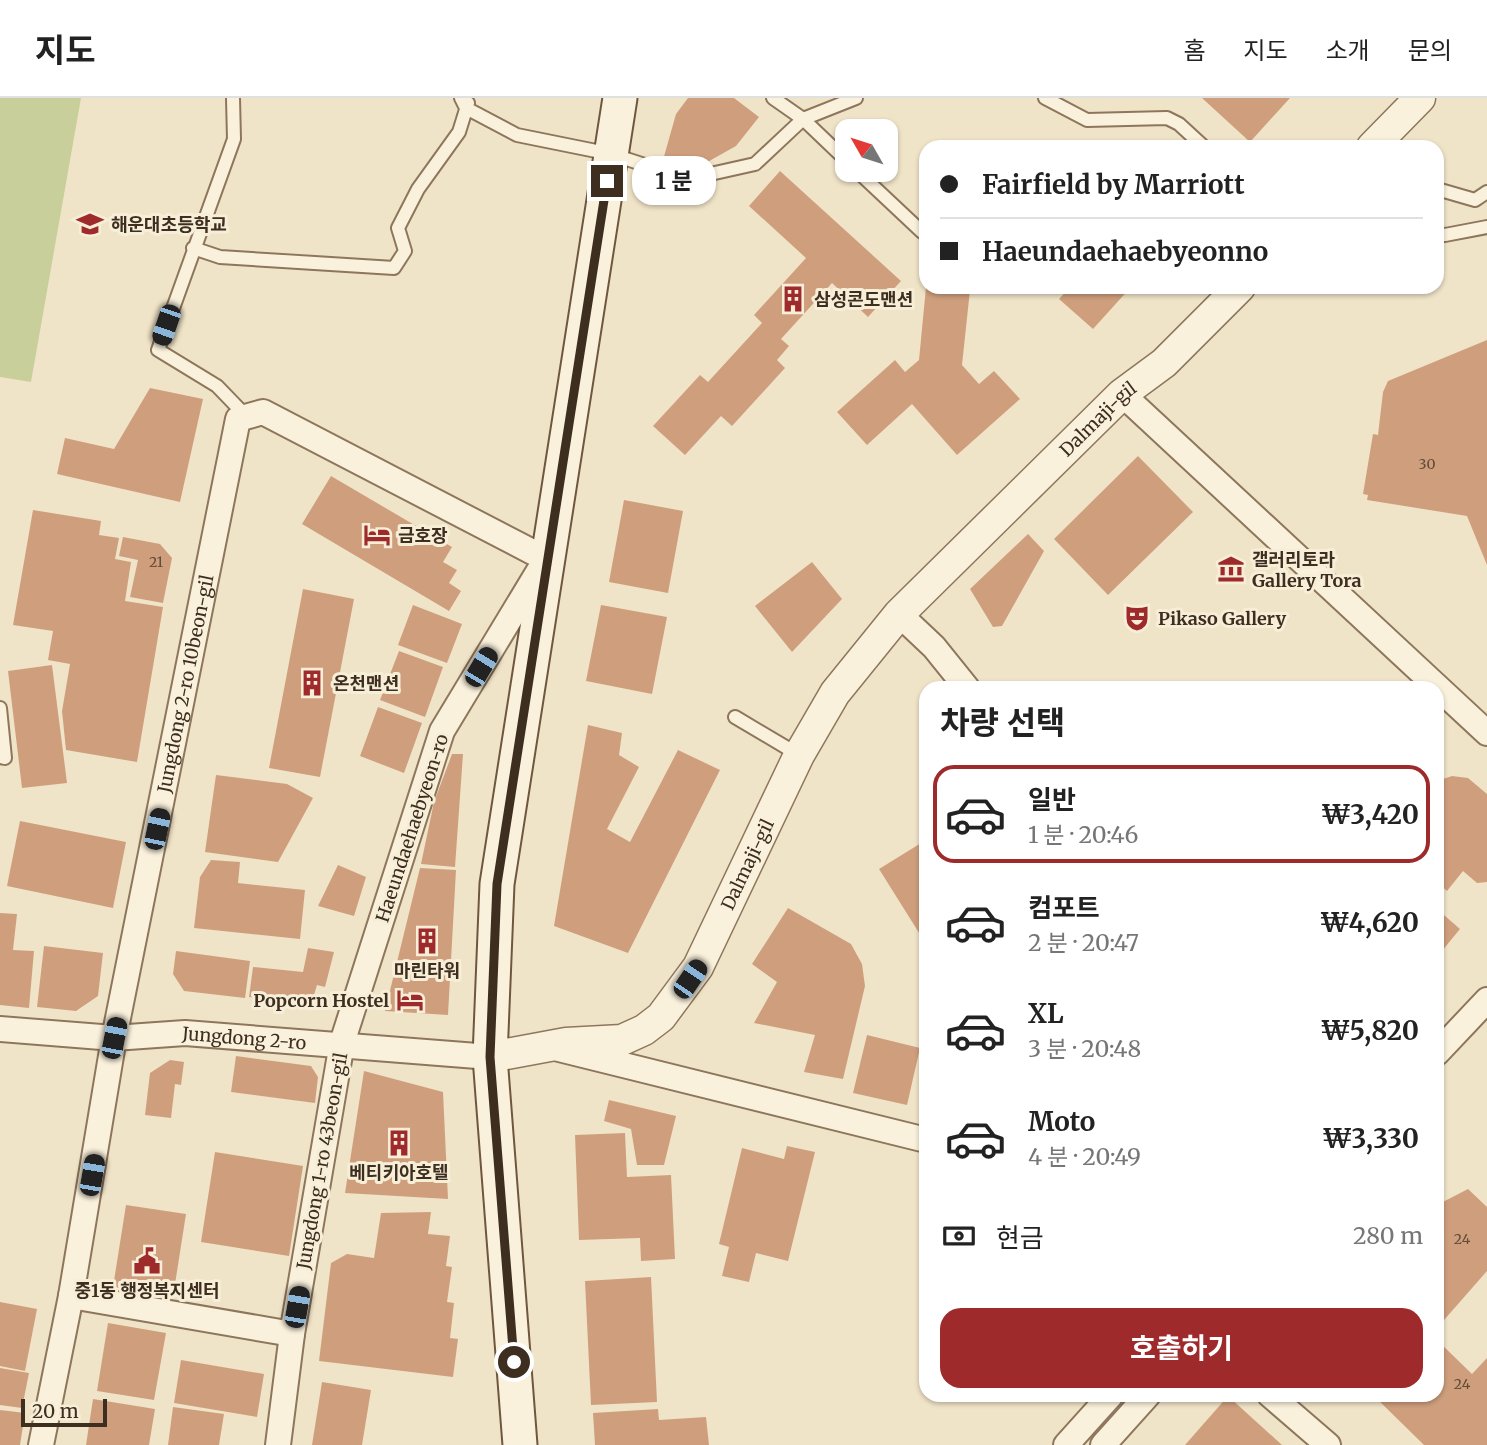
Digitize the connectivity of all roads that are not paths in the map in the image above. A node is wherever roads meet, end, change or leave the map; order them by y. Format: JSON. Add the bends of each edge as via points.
{"nodes":[{"id":1,"x":233,"y":98,"type":"edge"},
{"id":2,"x":620,"y":98,"type":"edge"},
{"id":3,"x":773,"y":98,"type":"edge"},
{"id":4,"x":856,"y":98,"type":"edge"},
{"id":5,"x":1045,"y":98,"type":"edge"},
{"id":6,"x":1420,"y":98,"type":"edge"},
{"id":7,"x":466,"y":101,"type":"edge"},
{"id":8,"x":803,"y":119,"type":"junction"},
{"id":9,"x":1197,"y":140,"type":"edge"},
{"id":10,"x":1379,"y":140,"type":"edge"},
{"id":11,"x":835,"y":150,"type":"edge"},
{"id":12,"x":611,"y":154,"type":"junction"},
{"id":13,"x":869,"y":182,"type":"edge"},
{"id":14,"x":1444,"y":191,"type":"edge"},
{"id":15,"x":1487,"y":192,"type":"edge"},
{"id":16,"x":1487,"y":227,"type":"edge"},
{"id":17,"x":919,"y":229,"type":"edge"},
{"id":18,"x":1444,"y":235,"type":"edge"},
{"id":19,"x":193,"y":248,"type":"junction"},
{"id":20,"x":1233,"y":294,"type":"edge"},
{"id":21,"x":1122,"y":394,"type":"junction"},
{"id":22,"x":247,"y":417,"type":"junction"},
{"id":23,"x":546,"y":559,"type":"junction"},
{"id":24,"x":899,"y":614,"type":"junction"},
{"id":25,"x":961,"y":681,"type":"edge"},
{"id":26,"x":1431,"y":681,"type":"edge"},
{"id":27,"x":1444,"y":693,"type":"edge"},
{"id":28,"x":0,"y":708,"type":"edge"},
{"id":29,"x":735,"y":717,"type":"dead end"},
{"id":30,"x":1487,"y":733,"type":"edge"},
{"id":31,"x":799,"y":755,"type":"junction"},
{"id":32,"x":0,"y":757,"type":"edge"},
{"id":33,"x":1487,"y":1000,"type":"edge"},
{"id":34,"x":0,"y":1029,"type":"edge"},
{"id":35,"x":114,"y":1038,"type":"junction"},
{"id":36,"x":342,"y":1043,"type":"junction"},
{"id":37,"x":551,"y":1047,"type":"junction"},
{"id":38,"x":1444,"y":1047,"type":"edge"},
{"id":39,"x":490,"y":1057,"type":"junction"},
{"id":40,"x":919,"y":1138,"type":"edge"},
{"id":41,"x":71,"y":1296,"type":"junction"},
{"id":42,"x":292,"y":1334,"type":"junction"},
{"id":43,"x":1105,"y":1402,"type":"edge"},
{"id":44,"x":1142,"y":1402,"type":"edge"},
{"id":45,"x":1278,"y":1402,"type":"edge"},
{"id":46,"x":41,"y":1445,"type":"edge"},
{"id":47,"x":278,"y":1445,"type":"edge"},
{"id":48,"x":520,"y":1445,"type":"edge"},
{"id":49,"x":1066,"y":1445,"type":"edge"},
{"id":50,"x":1104,"y":1445,"type":"edge"},
{"id":51,"x":1328,"y":1445,"type":"edge"}],
"edges":[{"from":1,"to":19,"type":"lane","via":[[234,139]]},
{"from":2,"to":12,"type":"main road"},
{"from":3,"to":8,"type":"lane"},
{"from":4,"to":8,"type":"lane"},
{"from":5,"to":9,"type":"lane","via":[[1087,120],[1167,118]]},
{"from":6,"to":10,"type":"street"},
{"from":7,"to":12,"type":"lane","via":[[517,135]]},
{"from":7,"to":19,"type":"lane","via":[[458,132],[418,189],[398,228],[405,251],[394,268],[220,257]]},
{"from":8,"to":11,"type":"lane"},
{"from":8,"to":12,"type":"lane","via":[[755,164],[688,179]]},
{"from":12,"to":23,"type":"main road"},
{"from":13,"to":17,"type":"lane"},
{"from":14,"to":15,"type":"lane","via":[[1475,200]]},
{"from":16,"to":18,"type":"lane"},
{"from":19,"to":22,"type":"lane","via":[[158,350],[217,386]]},
{"from":20,"to":21,"type":"street","name":"Dalmaji-gil","via":[[1164,363]]},
{"from":21,"to":24,"type":"street","name":"Dalmaji-gil"},
{"from":21,"to":26,"type":"street"},
{"from":22,"to":23,"type":"street","via":[[263,412]]},
{"from":22,"to":35,"type":"street","name":"Jungdong 2-ro 10beon-gil","via":[[237,419]]},
{"from":23,"to":36,"type":"street","name":"Haeundaehaebyeon-ro","via":[[442,731]]},
{"from":23,"to":39,"type":"main road","via":[[497,884]]},
{"from":24,"to":25,"type":"street"},
{"from":24,"to":31,"type":"street","name":"Dalmaji-gil","via":[[835,693]]},
{"from":27,"to":30,"type":"street"},
{"from":28,"to":32,"type":"lane","via":[[5,758]]},
{"from":29,"to":31,"type":"lane"},
{"from":31,"to":37,"type":"street","name":"Dalmaji-gil","via":[[698,967],[670,1006],[644,1030],[622,1040]]},
{"from":33,"to":38,"type":"street"},
{"from":34,"to":35,"type":"street","name":"Jungdong 2-ro"},
{"from":35,"to":36,"type":"street","name":"Jungdong 2-ro","via":[[185,1033]]},
{"from":35,"to":41,"type":"street"},
{"from":36,"to":39,"type":"street","name":"Jungdong 2-ro"},
{"from":36,"to":42,"type":"street","name":"Jungdong 1-ro 43beon-gil"},
{"from":37,"to":39,"type":"street","name":"Dalmaji-gil"},
{"from":37,"to":40,"type":"street","name":"Dalmaji-gil"},
{"from":39,"to":48,"type":"main road"},
{"from":41,"to":42,"type":"street"},
{"from":41,"to":46,"type":"street"},
{"from":42,"to":47,"type":"street","name":"Jungdong 1-ro 43beon-gil"},
{"from":43,"to":49,"type":"street"},
{"from":44,"to":50,"type":"street"},
{"from":45,"to":51,"type":"street"}]}
